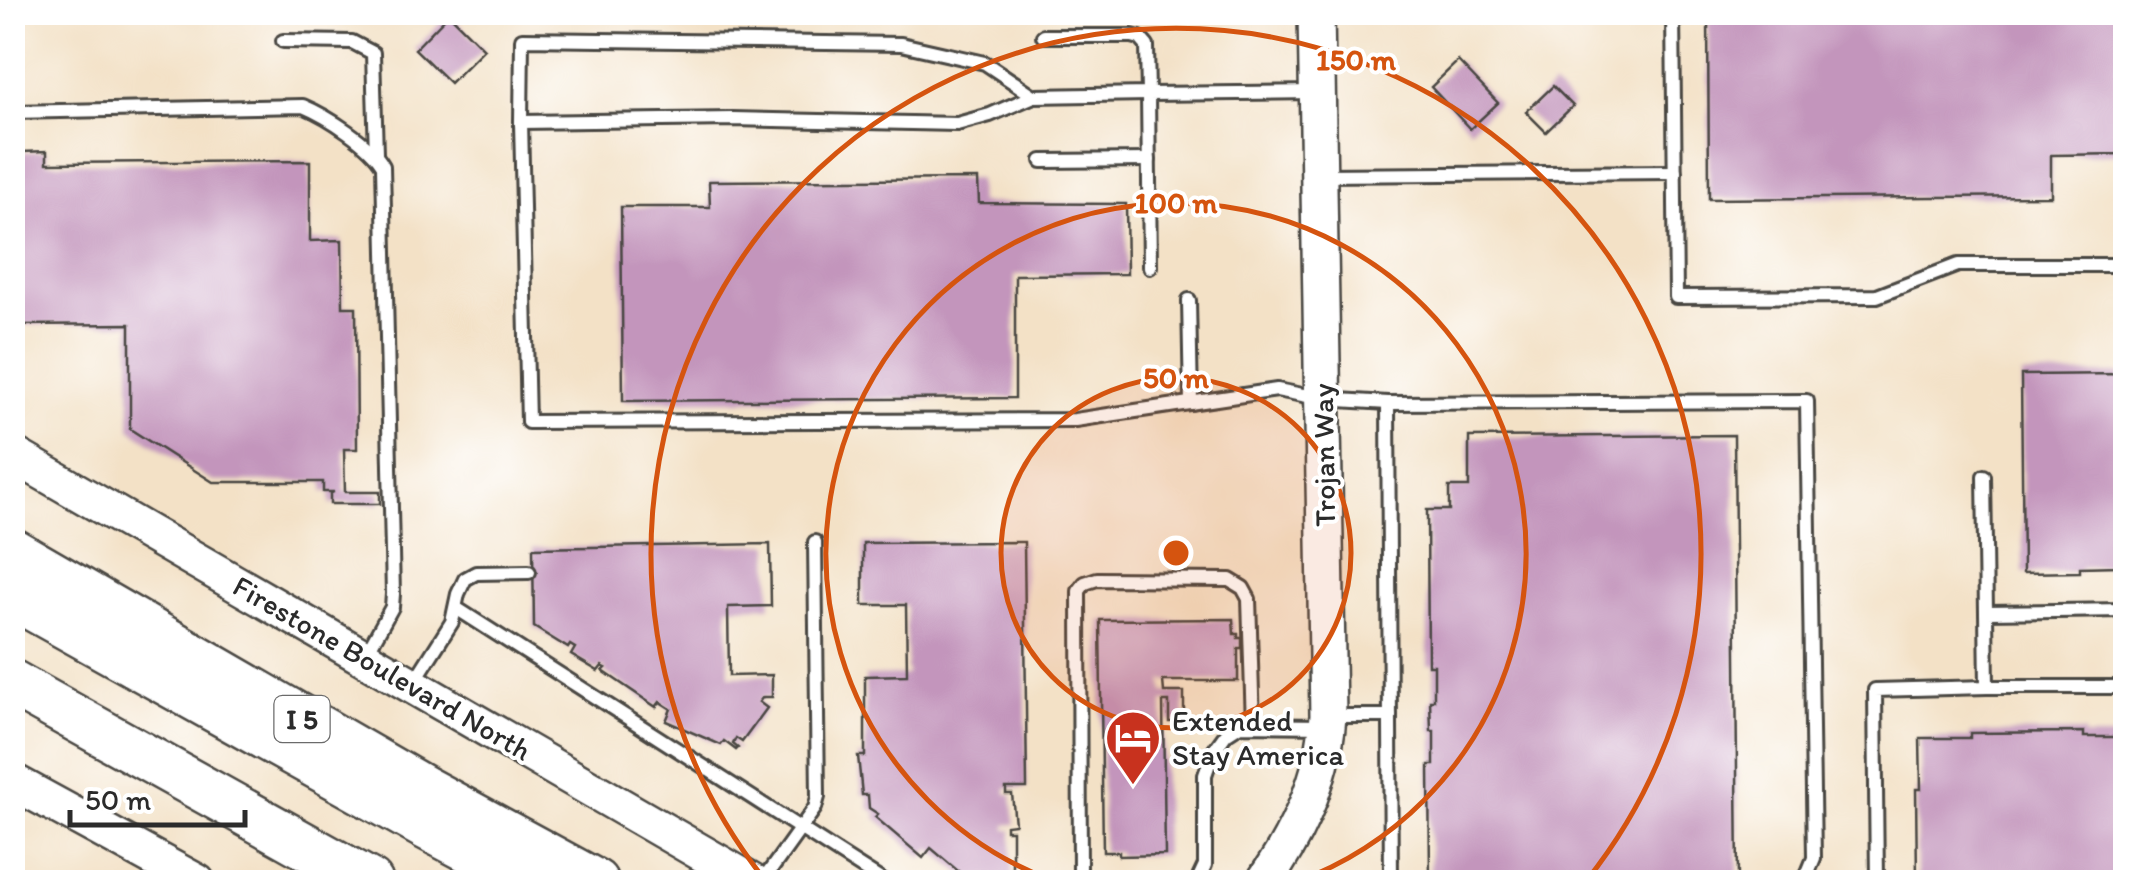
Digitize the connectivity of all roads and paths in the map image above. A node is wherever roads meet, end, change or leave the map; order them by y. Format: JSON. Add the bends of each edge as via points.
{"nodes":[{"id":1,"x":1316,"y":12,"type":"edge"},
{"id":2,"x":1672,"y":12,"type":"edge"},
{"id":3,"x":1043,"y":36,"type":"dead end"},
{"id":4,"x":284,"y":41,"type":"dead end"},
{"id":5,"x":1317,"y":92,"type":"junction"},
{"id":6,"x":1148,"y":94,"type":"junction"},
{"id":7,"x":1034,"y":96,"type":"junction"},
{"id":8,"x":12,"y":112,"type":"edge"},
{"id":9,"x":521,"y":122,"type":"junction"},
{"id":10,"x":376,"y":154,"type":"junction"},
{"id":11,"x":1149,"y":160,"type":"junction"},
{"id":12,"x":1042,"y":161,"type":"dead end"},
{"id":13,"x":1674,"y":172,"type":"junction"},
{"id":14,"x":1318,"y":175,"type":"junction"},
{"id":15,"x":2126,"y":264,"type":"edge"},
{"id":16,"x":1150,"y":267,"type":"dead end"},
{"id":17,"x":1188,"y":300,"type":"dead end"},
{"id":18,"x":1323,"y":398,"type":"junction"},
{"id":19,"x":1191,"y":403,"type":"junction"},
{"id":20,"x":1388,"y":403,"type":"junction"},
{"id":21,"x":12,"y":454,"type":"edge"},
{"id":22,"x":1984,"y":476,"type":"dead end"},
{"id":23,"x":815,"y":542,"type":"dead end"},
{"id":24,"x":12,"y":551,"type":"edge"},
{"id":25,"x":529,"y":572,"type":"dead end"},
{"id":26,"x":12,"y":596,"type":"edge"},
{"id":27,"x":456,"y":608,"type":"junction"},
{"id":28,"x":2126,"y":610,"type":"edge"},
{"id":29,"x":1986,"y":612,"type":"junction"},
{"id":30,"x":364,"y":658,"type":"junction"},
{"id":31,"x":12,"y":683,"type":"edge"},
{"id":32,"x":411,"y":686,"type":"junction"},
{"id":33,"x":1987,"y":687,"type":"junction"},
{"id":34,"x":2126,"y":687,"type":"edge"},
{"id":35,"x":1390,"y":716,"type":"junction"},
{"id":36,"x":1328,"y":721,"type":"junction"},
{"id":37,"x":1252,"y":725,"type":"junction"},
{"id":38,"x":12,"y":781,"type":"edge"},
{"id":39,"x":800,"y":829,"type":"junction"},
{"id":40,"x":197,"y":882,"type":"edge"},
{"id":41,"x":370,"y":882,"type":"edge"},
{"id":42,"x":530,"y":882,"type":"edge"},
{"id":43,"x":595,"y":882,"type":"edge"},
{"id":44,"x":752,"y":882,"type":"edge"},
{"id":45,"x":762,"y":882,"type":"edge"},
{"id":46,"x":884,"y":882,"type":"edge"},
{"id":47,"x":1080,"y":882,"type":"edge"},
{"id":48,"x":1197,"y":882,"type":"edge"},
{"id":49,"x":1264,"y":882,"type":"edge"},
{"id":50,"x":1391,"y":882,"type":"edge"},
{"id":51,"x":1804,"y":882,"type":"edge"},
{"id":52,"x":1877,"y":882,"type":"edge"}],
"edges":[{"from":1,"to":5,"type":"street","name":"Trojan Way"},
{"from":2,"to":13,"type":"lane"},
{"from":3,"to":6,"type":"lane","via":[[1140,38],[1147,46]]},
{"from":4,"to":10,"type":"lane","via":[[352,42],[374,53]]},
{"from":5,"to":6,"type":"lane"},
{"from":5,"to":14,"type":"street","name":"Trojan Way"},
{"from":6,"to":7,"type":"lane"},
{"from":6,"to":11,"type":"lane"},
{"from":7,"to":9,"type":"lane","via":[[957,124]]},
{"from":7,"to":9,"type":"lane","via":[[985,63],[900,44],[522,39]]},
{"from":8,"to":10,"type":"lane","via":[[303,106]]},
{"from":9,"to":19,"type":"lane","via":[[528,422],[1074,420]]},
{"from":10,"to":30,"type":"lane","via":[[383,166],[392,606]]},
{"from":11,"to":12,"type":"lane"},
{"from":11,"to":16,"type":"lane"},
{"from":13,"to":14,"type":"lane"},
{"from":13,"to":15,"type":"lane","via":[[1676,296],[1877,296],[1958,265]]},
{"from":14,"to":18,"type":"street","name":"Trojan Way"},
{"from":17,"to":19,"type":"lane"},
{"from":18,"to":19,"type":"lane","via":[[1277,390]]},
{"from":18,"to":20,"type":"lane"},
{"from":18,"to":36,"type":"street","name":"Trojan Way"},
{"from":20,"to":35,"type":"lane"},
{"from":20,"to":51,"type":"lane","via":[[1807,401],[1814,858]]},
{"from":21,"to":30,"type":"street","name":"Firestone Boulevard North"},
{"from":22,"to":29,"type":"lane"},
{"from":23,"to":39,"type":"lane","via":[[818,797]]},
{"from":24,"to":43,"type":"highway","number":"I 5"},
{"from":25,"to":27,"type":"lane","via":[[465,578]]},
{"from":26,"to":42,"type":"highway"},
{"from":27,"to":32,"type":"lane"},
{"from":27,"to":39,"type":"lane"},
{"from":28,"to":29,"type":"lane"},
{"from":29,"to":33,"type":"lane"},
{"from":30,"to":32,"type":"street","name":"Firestone Boulevard North"},
{"from":31,"to":41,"type":"highway"},
{"from":32,"to":44,"type":"street","name":"Firestone Boulevard North"},
{"from":33,"to":34,"type":"lane"},
{"from":33,"to":52,"type":"lane","via":[[1876,690]]},
{"from":35,"to":36,"type":"lane"},
{"from":35,"to":50,"type":"lane"},
{"from":36,"to":37,"type":"lane"},
{"from":36,"to":49,"type":"street","name":"Trojan Way","via":[[1309,801]]},
{"from":37,"to":47,"type":"lane","via":[[1249,599],[1243,588],[1230,580],[1085,583],[1079,591]]},
{"from":37,"to":48,"type":"lane","via":[[1226,734],[1205,774],[1205,865]]},
{"from":38,"to":40,"type":"street"},
{"from":39,"to":45,"type":"lane"},
{"from":39,"to":46,"type":"lane"}]}
